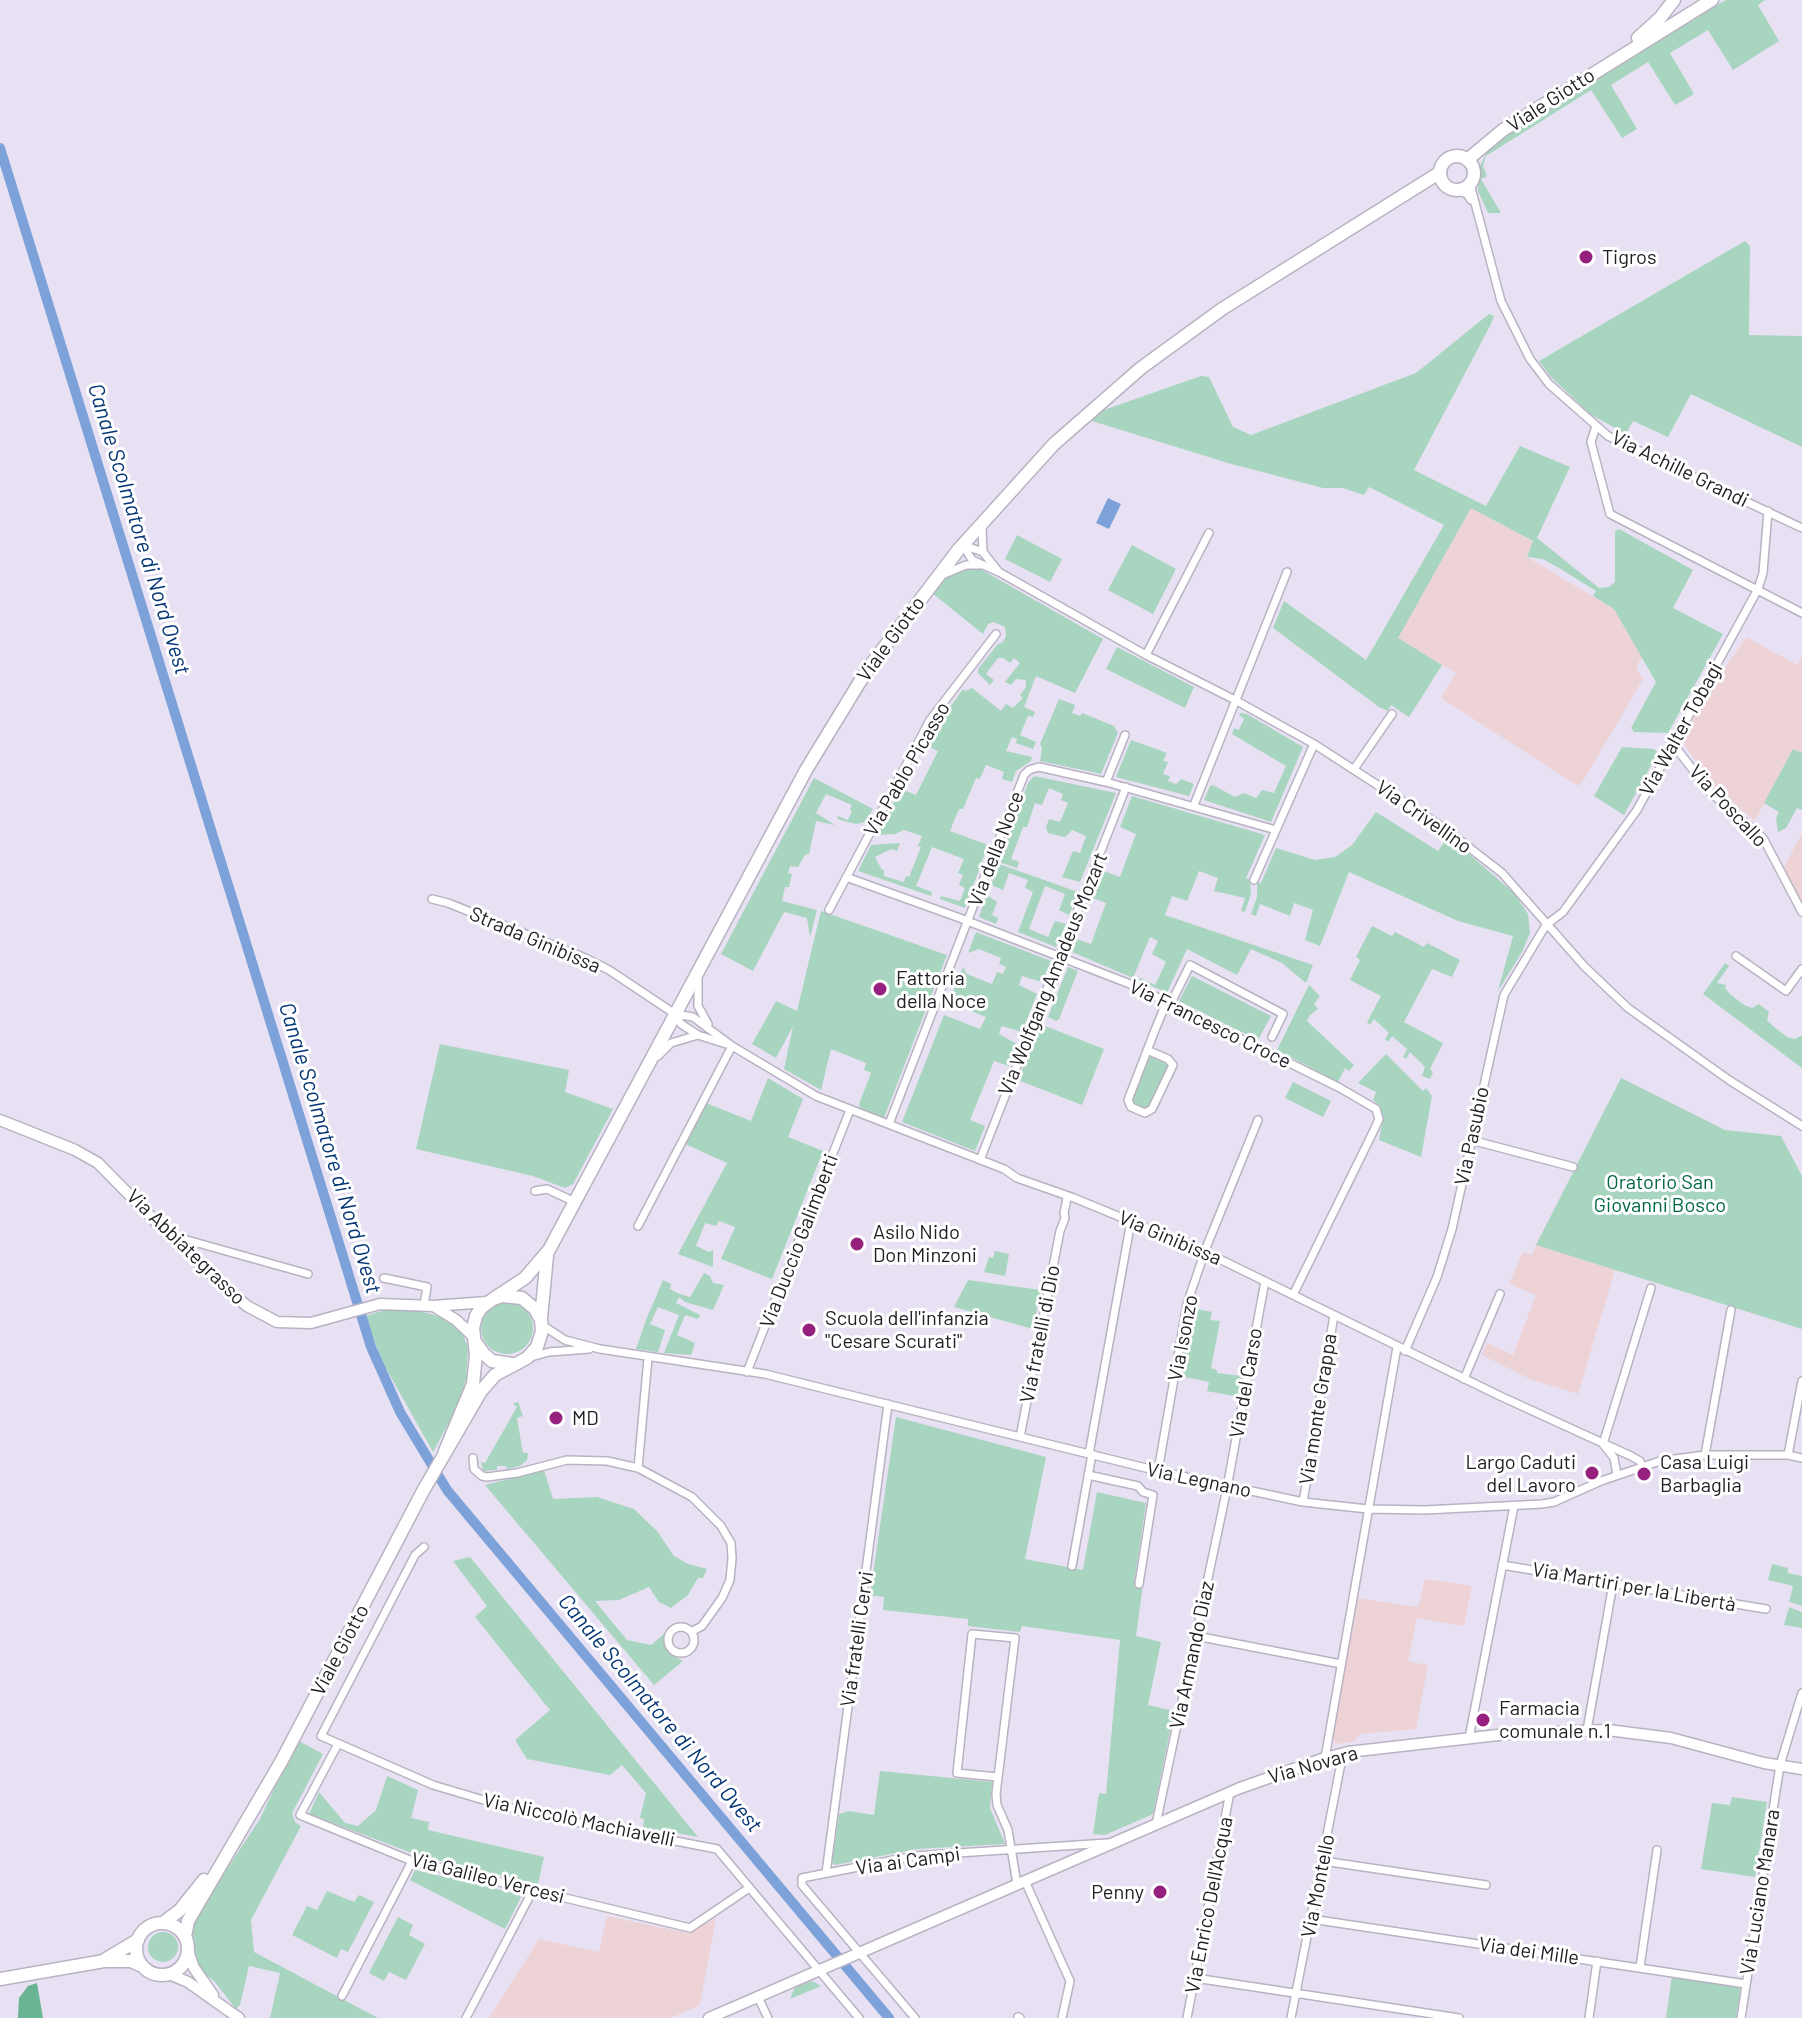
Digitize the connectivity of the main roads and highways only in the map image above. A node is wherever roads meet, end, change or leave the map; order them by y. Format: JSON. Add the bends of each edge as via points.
{"nodes":[{"id":1,"x":1674,"y":0,"type":"edge"},
{"id":2,"x":1712,"y":0,"type":"edge"},
{"id":3,"x":1615,"y":59,"type":"junction"},
{"id":4,"x":1489,"y":143,"type":"junction"},
{"id":5,"x":1467,"y":160,"type":"junction"},
{"id":6,"x":1439,"y":173,"type":"junction"},
{"id":7,"x":1472,"y":178,"type":"junction"},
{"id":8,"x":1417,"y":187,"type":"junction"},
{"id":9,"x":1453,"y":189,"type":"junction"},
{"id":10,"x":549,"y":1250,"type":"junction"},
{"id":11,"x":490,"y":1300,"type":"junction"},
{"id":12,"x":541,"y":1322,"type":"junction"},
{"id":13,"x":475,"y":1340,"type":"junction"},
{"id":14,"x":513,"y":1364,"type":"junction"},
{"id":15,"x":445,"y":1451,"type":"junction"},
{"id":16,"x":231,"y":1846,"type":"junction"},
{"id":17,"x":163,"y":1923,"type":"junction"},
{"id":18,"x":185,"y":1937,"type":"junction"},
{"id":19,"x":138,"y":1940,"type":"junction"},
{"id":20,"x":104,"y":1961,"type":"junction"},
{"id":21,"x":142,"y":1966,"type":"junction"},
{"id":22,"x":0,"y":1979,"type":"edge"}],
"edges":[{"from":1,"to":3,"type":"main road","name":"Viale Giotto"},
{"from":2,"to":3,"type":"main road","name":"Viale Giotto"},
{"from":3,"to":4,"type":"main road","name":"Viale Giotto"},
{"from":4,"to":5,"type":"main road","name":"Viale Giotto"},
{"from":4,"to":7,"type":"main road","name":"Viale Giotto"},
{"from":5,"to":6,"type":"main road","name":"Viale Giotto","via":[[1449,158]]},
{"from":5,"to":7,"type":"main road"},
{"from":6,"to":8,"type":"main road","name":"Viale Giotto"},
{"from":6,"to":9,"type":"main road","via":[[1441,182]]},
{"from":7,"to":9,"type":"main road"},
{"from":8,"to":9,"type":"main road"},
{"from":8,"to":10,"type":"main road","name":"Viale Giotto","via":[[1222,309],[1141,368],[1054,444],[936,578],[867,670],[814,758]]},
{"from":10,"to":11,"type":"main road","name":"Viale Giotto","via":[[525,1278]]},
{"from":10,"to":12,"type":"main road","name":"Viale Giotto"},
{"from":11,"to":12,"type":"main road","via":[[522,1298]]},
{"from":11,"to":13,"type":"main road","name":"Viale Giotto","via":[[476,1316]]},
{"from":12,"to":14,"type":"main road","name":"Viale Giotto","via":[[537,1347]]},
{"from":13,"to":14,"type":"main road","via":[[492,1361]]},
{"from":13,"to":15,"type":"main road","name":"Viale Giotto","via":[[473,1384]]},
{"from":14,"to":15,"type":"main road","name":"Viale Giotto","via":[[481,1391]]},
{"from":15,"to":16,"type":"main road","name":"Viale Giotto"},
{"from":16,"to":17,"type":"main road","name":"Viale Giotto","via":[[180,1910]]},
{"from":16,"to":18,"type":"main road","name":"Viale Giotto","via":[[188,1921]]},
{"from":17,"to":18,"type":"main road"},
{"from":17,"to":19,"type":"main road","via":[[149,1927]]},
{"from":18,"to":21,"type":"main road","via":[[188,1951],[182,1967],[156,1975]]},
{"from":19,"to":20,"type":"main road"},
{"from":19,"to":21,"type":"main road"},
{"from":20,"to":21,"type":"main road"},
{"from":20,"to":22,"type":"main road"}]}
